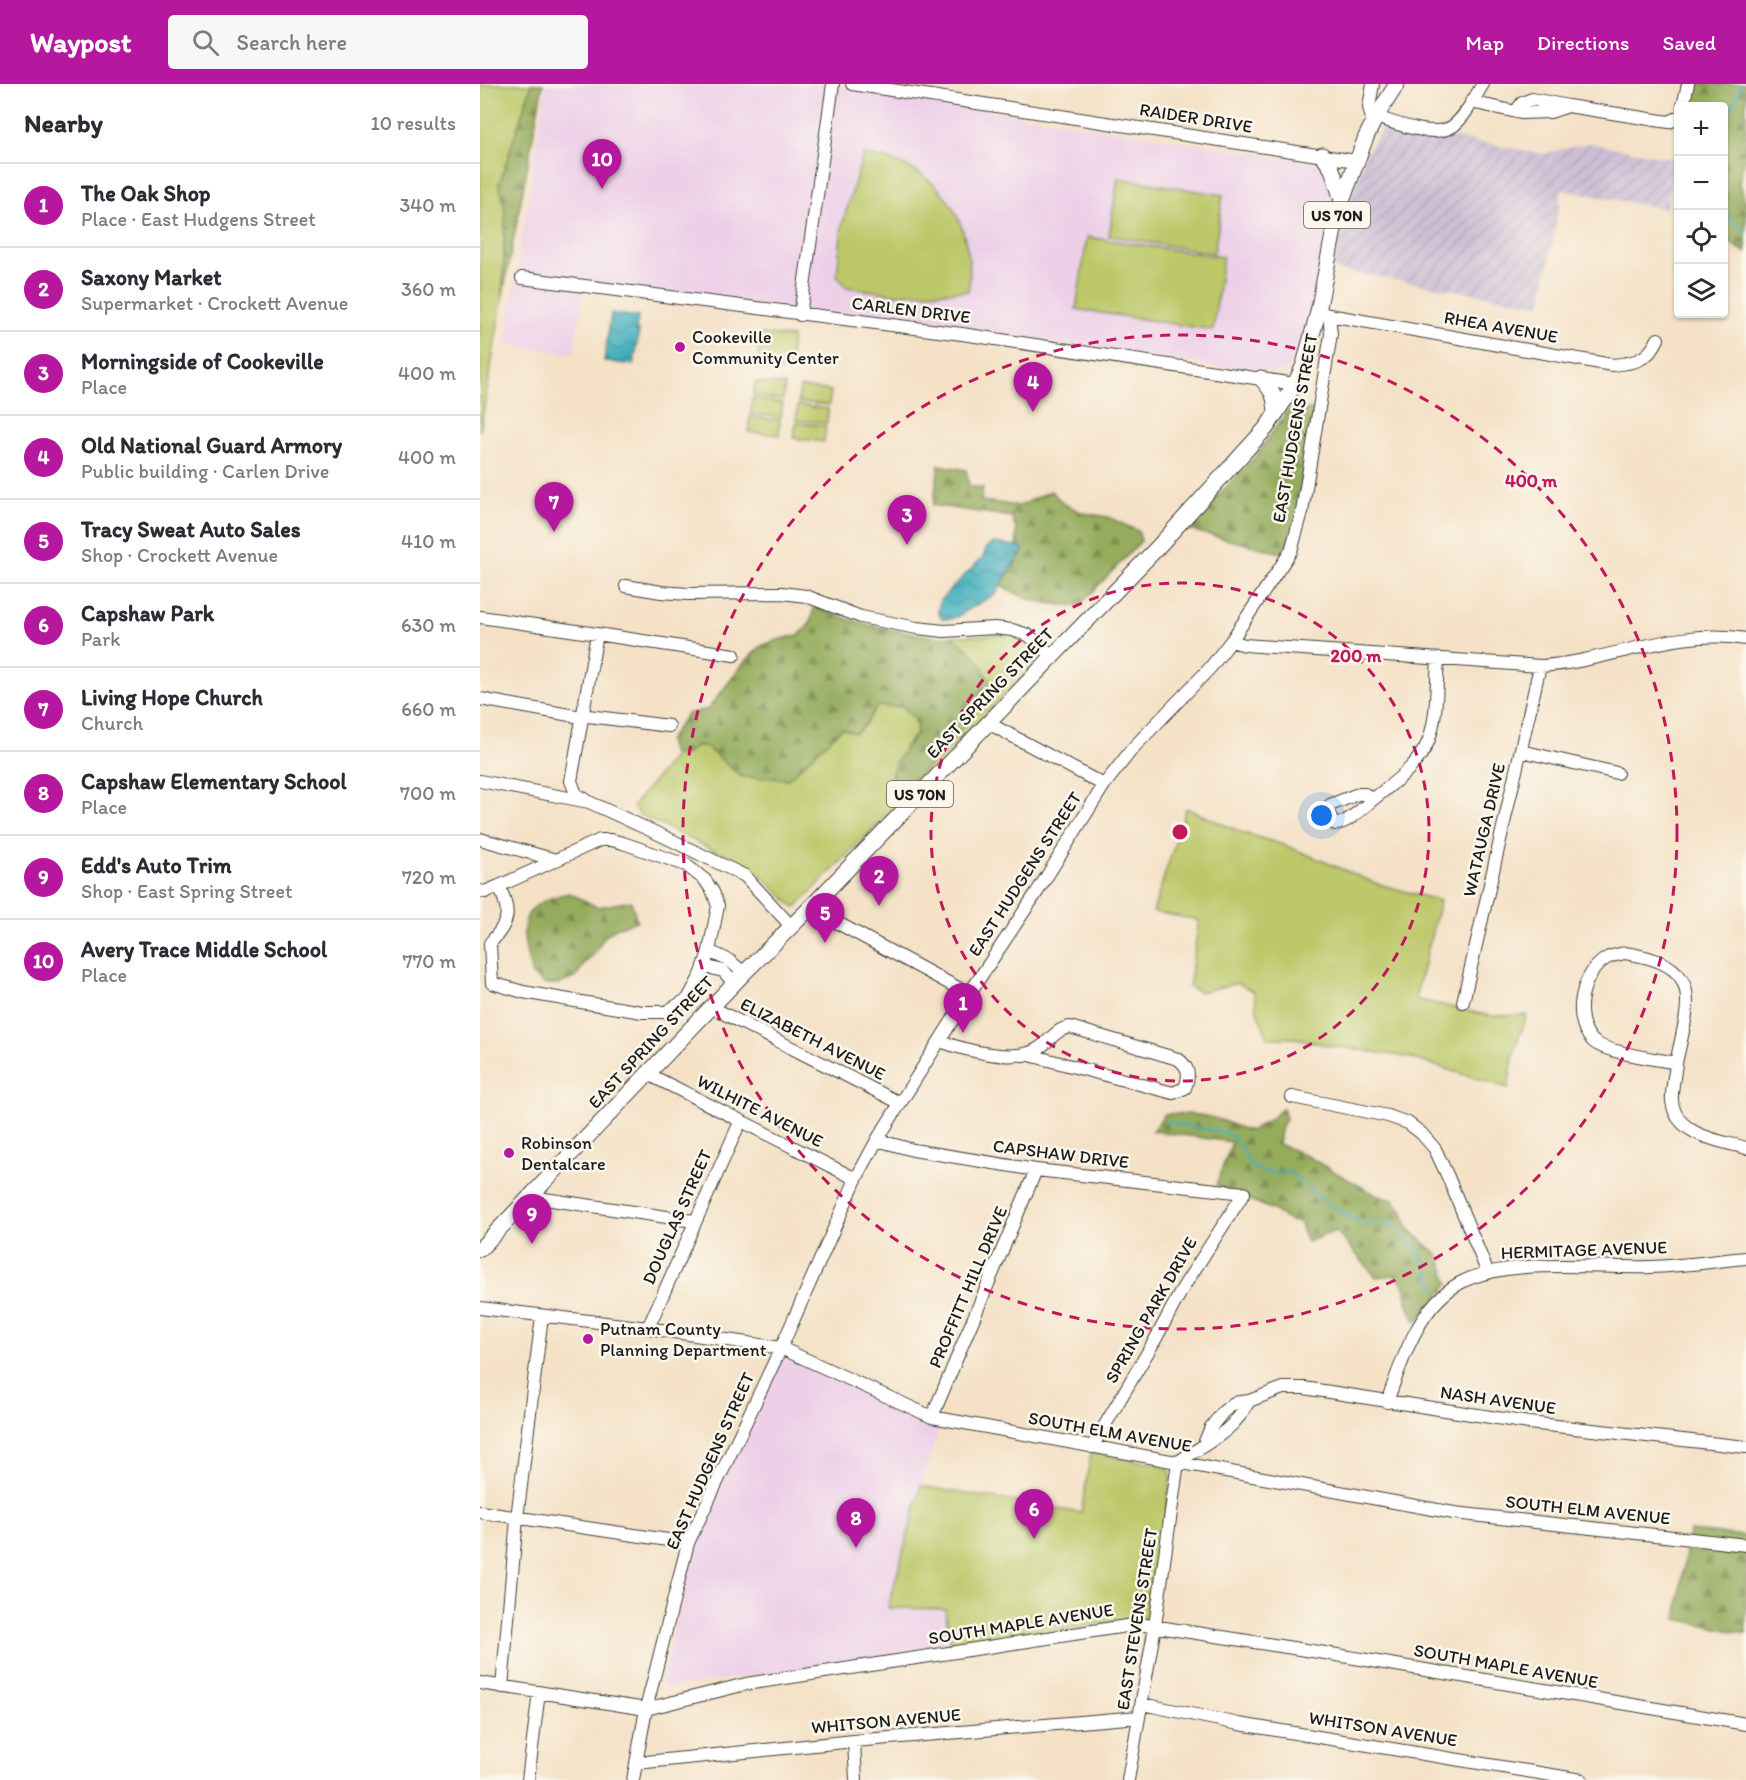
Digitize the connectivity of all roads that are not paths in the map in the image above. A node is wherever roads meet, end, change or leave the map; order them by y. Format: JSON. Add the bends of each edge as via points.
{"nodes":[{"id":1,"x":832,"y":84,"type":"edge"},
{"id":2,"x":852,"y":84,"type":"edge"},
{"id":3,"x":1373,"y":84,"type":"edge"},
{"id":4,"x":1397,"y":84,"type":"edge"},
{"id":5,"x":1483,"y":84,"type":"edge"},
{"id":6,"x":1688,"y":84,"type":"edge"},
{"id":7,"x":1472,"y":102,"type":"junction"},
{"id":8,"x":1684,"y":102,"type":"edge"},
{"id":9,"x":1374,"y":120,"type":"junction"},
{"id":10,"x":1674,"y":120,"type":"edge"},
{"id":11,"x":1322,"y":155,"type":"junction"},
{"id":12,"x":1356,"y":161,"type":"junction"},
{"id":13,"x":1342,"y":200,"type":"junction"},
{"id":14,"x":522,"y":278,"type":"dead end"},
{"id":15,"x":1324,"y":313,"type":"junction"},
{"id":16,"x":800,"y":315,"type":"junction"},
{"id":17,"x":1658,"y":339,"type":"dead end"},
{"id":18,"x":1261,"y":378,"type":"junction"},
{"id":19,"x":1295,"y":384,"type":"junction"},
{"id":20,"x":1276,"y":413,"type":"junction"},
{"id":21,"x":626,"y":586,"type":"dead end"},
{"id":22,"x":480,"y":617,"type":"edge"},
{"id":23,"x":597,"y":634,"type":"junction"},
{"id":24,"x":1746,"y":639,"type":"edge"},
{"id":25,"x":1231,"y":641,"type":"junction"},
{"id":26,"x":734,"y":655,"type":"dead end"},
{"id":27,"x":1053,"y":656,"type":"junction"},
{"id":28,"x":1438,"y":659,"type":"junction"},
{"id":29,"x":1540,"y":666,"type":"junction"},
{"id":30,"x":480,"y":699,"type":"edge"},
{"id":31,"x":581,"y":717,"type":"junction"},
{"id":32,"x":988,"y":723,"type":"junction"},
{"id":33,"x":669,"y":726,"type":"dead end"},
{"id":34,"x":1521,"y":751,"type":"junction"},
{"id":35,"x":1617,"y":773,"type":"dead end"},
{"id":36,"x":480,"y":781,"type":"edge"},
{"id":37,"x":1104,"y":785,"type":"junction"},
{"id":38,"x":1372,"y":800,"type":"dead end"},
{"id":39,"x":588,"y":802,"type":"junction"},
{"id":40,"x":480,"y":839,"type":"edge"},
{"id":41,"x":556,"y":860,"type":"junction"},
{"id":42,"x":499,"y":886,"type":"junction"},
{"id":43,"x":480,"y":891,"type":"edge"},
{"id":44,"x":810,"y":908,"type":"junction"},
{"id":45,"x":791,"y":926,"type":"junction"},
{"id":46,"x":710,"y":951,"type":"junction"},
{"id":47,"x":704,"y":966,"type":"junction"},
{"id":48,"x":739,"y":978,"type":"junction"},
{"id":49,"x":486,"y":981,"type":"edge"},
{"id":50,"x":969,"y":994,"type":"junction"},
{"id":51,"x":1463,"y":1002,"type":"dead end"},
{"id":52,"x":711,"y":1007,"type":"junction"},
{"id":53,"x":940,"y":1041,"type":"junction"},
{"id":54,"x":1026,"y":1054,"type":"junction"},
{"id":55,"x":1677,"y":1063,"type":"junction"},
{"id":56,"x":648,"y":1074,"type":"junction"},
{"id":57,"x":1292,"y":1097,"type":"dead end"},
{"id":58,"x":900,"y":1103,"type":"junction"},
{"id":59,"x":740,"y":1122,"type":"junction"},
{"id":60,"x":877,"y":1140,"type":"junction"},
{"id":61,"x":1746,"y":1148,"type":"edge"},
{"id":62,"x":1036,"y":1170,"type":"junction"},
{"id":63,"x":856,"y":1179,"type":"junction"},
{"id":64,"x":1244,"y":1193,"type":"joint"},
{"id":65,"x":531,"y":1197,"type":"junction"},
{"id":66,"x":694,"y":1221,"type":"junction"},
{"id":67,"x":480,"y":1250,"type":"edge"},
{"id":68,"x":1746,"y":1258,"type":"edge"},
{"id":69,"x":1488,"y":1273,"type":"junction"},
{"id":70,"x":480,"y":1308,"type":"edge"},
{"id":71,"x":542,"y":1316,"type":"junction"},
{"id":72,"x":648,"y":1328,"type":"junction"},
{"id":73,"x":781,"y":1348,"type":"junction"},
{"id":74,"x":1387,"y":1402,"type":"junction"},
{"id":75,"x":932,"y":1417,"type":"junction"},
{"id":76,"x":1092,"y":1447,"type":"junction"},
{"id":77,"x":1746,"y":1447,"type":"edge"},
{"id":78,"x":1178,"y":1462,"type":"junction"},
{"id":79,"x":480,"y":1512,"type":"edge"},
{"id":80,"x":517,"y":1518,"type":"junction"},
{"id":81,"x":688,"y":1544,"type":"junction"},
{"id":82,"x":1746,"y":1545,"type":"edge"},
{"id":83,"x":1155,"y":1626,"type":"junction"},
{"id":84,"x":480,"y":1683,"type":"edge"},
{"id":85,"x":502,"y":1687,"type":"junction"},
{"id":86,"x":539,"y":1692,"type":"junction"},
{"id":87,"x":1142,"y":1704,"type":"junction"},
{"id":88,"x":646,"y":1709,"type":"junction"},
{"id":89,"x":1139,"y":1717,"type":"junction"},
{"id":90,"x":1746,"y":1724,"type":"edge"},
{"id":91,"x":854,"y":1741,"type":"junction"},
{"id":92,"x":636,"y":1762,"type":"junction"},
{"id":93,"x":528,"y":1780,"type":"edge"},
{"id":94,"x":633,"y":1780,"type":"edge"},
{"id":95,"x":856,"y":1780,"type":"edge"},
{"id":96,"x":1128,"y":1780,"type":"edge"},
{"id":97,"x":1582,"y":1780,"type":"edge"}],
"edges":[{"from":1,"to":16,"type":"street"},
{"from":2,"to":11,"type":"street","name":"RAIDER DRIVE"},
{"from":3,"to":9,"type":"street","via":[[1369,107]]},
{"from":4,"to":9,"type":"main road","name":"EAST SPRING STREET","number":"US 70N"},
{"from":5,"to":7,"type":"street"},
{"from":6,"to":8,"type":"street"},
{"from":7,"to":9,"type":"street","via":[[1454,125],[1444,131]]},
{"from":7,"to":10,"type":"street","via":[[1516,111],[1550,112],[1568,106]]},
{"from":9,"to":12,"type":"main road","name":"EAST SPRING STREET","number":"US 70N"},
{"from":11,"to":12,"type":"street","name":"RAIDER DRIVE"},
{"from":11,"to":13,"type":"main road","via":[[1332,170]]},
{"from":12,"to":13,"type":"main road","name":"EAST SPRING STREET","number":"US 70N"},
{"from":13,"to":15,"type":"main road","name":"EAST SPRING STREET","number":"US 70N","via":[[1330,243]]},
{"from":14,"to":16,"type":"street","name":"CARLEN DRIVE"},
{"from":15,"to":17,"type":"street","name":"RHEA AVENUE","via":[[1612,365],[1640,359],[1652,352]]},
{"from":15,"to":19,"type":"main road","name":"EAST SPRING STREET","number":"US 70N"},
{"from":15,"to":25,"type":"street","name":"EAST HUDGENS STREET","via":[[1331,334],[1302,512],[1291,551]]},
{"from":16,"to":18,"type":"street","name":"CARLEN DRIVE"},
{"from":18,"to":19,"type":"street","name":"CARLEN DRIVE"},
{"from":18,"to":20,"type":"main road","via":[[1272,391]]},
{"from":19,"to":20,"type":"main road","name":"EAST SPRING STREET","number":"US 70N"},
{"from":20,"to":27,"type":"main road","name":"EAST SPRING STREET","number":"US 70N","via":[[1162,542]]},
{"from":21,"to":27,"type":"street","via":[[688,594],[782,592],[806,596],[861,617],[917,628],[1012,630],[1028,635]]},
{"from":22,"to":23,"type":"street"},
{"from":23,"to":26,"type":"street"},
{"from":23,"to":31,"type":"street"},
{"from":24,"to":29,"type":"street","via":[[1697,637]]},
{"from":25,"to":28,"type":"street"},
{"from":25,"to":37,"type":"street","name":"EAST HUDGENS STREET"},
{"from":27,"to":32,"type":"main road","name":"EAST SPRING STREET","number":"US 70N"},
{"from":28,"to":29,"type":"street"},
{"from":28,"to":38,"type":"street","via":[[1428,742],[1416,761]]},
{"from":29,"to":34,"type":"street","name":"WATAUGA DRIVE"},
{"from":30,"to":31,"type":"street"},
{"from":31,"to":33,"type":"street"},
{"from":31,"to":39,"type":"street","via":[[571,781],[576,794]]},
{"from":32,"to":37,"type":"street"},
{"from":32,"to":44,"type":"main road","name":"EAST SPRING STREET","number":"US 70N"},
{"from":34,"to":35,"type":"street"},
{"from":34,"to":51,"type":"street","name":"WATAUGA DRIVE"},
{"from":36,"to":39,"type":"street"},
{"from":37,"to":50,"type":"street","name":"EAST HUDGENS STREET"},
{"from":39,"to":45,"type":"street","via":[[745,876]]},
{"from":40,"to":41,"type":"street"},
{"from":41,"to":42,"type":"street"},
{"from":41,"to":46,"type":"street","via":[[600,840],[623,843],[686,866],[705,880],[717,902]]},
{"from":42,"to":43,"type":"street"},
{"from":42,"to":49,"type":"street","via":[[508,909],[507,920],[490,942]]},
{"from":44,"to":45,"type":"main road","name":"EAST SPRING STREET","number":"US 70N"},
{"from":44,"to":50,"type":"street"},
{"from":45,"to":48,"type":"main road","name":"EAST SPRING STREET","number":"US 70N"},
{"from":46,"to":47,"type":"street"},
{"from":46,"to":48,"type":"street","via":[[730,961]]},
{"from":47,"to":48,"type":"street"},
{"from":47,"to":49,"type":"street","via":[[688,999],[666,1012],[575,1001]]},
{"from":48,"to":52,"type":"main road","name":"EAST SPRING STREET","number":"US 70N"},
{"from":50,"to":53,"type":"street","name":"EAST HUDGENS STREET"},
{"from":52,"to":56,"type":"main road","name":"EAST SPRING STREET","number":"US 70N"},
{"from":52,"to":58,"type":"street","name":"ELIZABETH AVENUE"},
{"from":53,"to":54,"type":"street","via":[[976,1052]]},
{"from":53,"to":58,"type":"street","name":"EAST HUDGENS STREET"},
{"from":54,"to":54,"type":"street","via":[[1070,1027],[1178,1059],[1186,1064],[1188,1081],[1185,1088],[1173,1094]]},
{"from":55,"to":55,"type":"street","via":[[1689,1001],[1679,975],[1645,956],[1609,956],[1594,968],[1582,999],[1583,1021],[1592,1041],[1619,1052]]},
{"from":55,"to":61,"type":"street","via":[[1672,1099],[1685,1126],[1699,1135]]},
{"from":56,"to":59,"type":"street","name":"WILHITE AVENUE"},
{"from":56,"to":65,"type":"main road","name":"EAST SPRING STREET","number":"US 70N"},
{"from":57,"to":69,"type":"street","via":[[1388,1116],[1421,1132],[1444,1167]]},
{"from":58,"to":60,"type":"street","name":"EAST HUDGENS STREET"},
{"from":59,"to":63,"type":"street","name":"WILHITE AVENUE"},
{"from":59,"to":66,"type":"street","name":"DOUGLAS STREET"},
{"from":60,"to":62,"type":"street","name":"CAPSHAW DRIVE","via":[[913,1150]]},
{"from":60,"to":63,"type":"street","name":"EAST HUDGENS STREET"},
{"from":62,"to":64,"type":"street","name":"CAPSHAW DRIVE"},
{"from":62,"to":75,"type":"street","name":"PROFFITT HILL DRIVE"},
{"from":63,"to":73,"type":"street","name":"EAST HUDGENS STREET"},
{"from":64,"to":76,"type":"street","name":"SPRING PARK DRIVE","via":[[1184,1286]]},
{"from":65,"to":66,"type":"street"},
{"from":65,"to":67,"type":"main road","name":"EAST SPRING STREET","number":"US 70N"},
{"from":66,"to":72,"type":"street","name":"DOUGLAS STREET"},
{"from":68,"to":69,"type":"street","name":"HERMITAGE AVENUE","via":[[1651,1267],[1562,1266]]},
{"from":69,"to":74,"type":"street","name":"HERMITAGE AVENUE","via":[[1459,1284],[1421,1322]]},
{"from":70,"to":71,"type":"street","name":"SOUTH ELM AVENUE"},
{"from":71,"to":72,"type":"street","name":"SOUTH ELM AVENUE"},
{"from":71,"to":80,"type":"street"},
{"from":72,"to":73,"type":"street","name":"SOUTH ELM AVENUE"},
{"from":73,"to":75,"type":"street","name":"SOUTH ELM AVENUE"},
{"from":73,"to":81,"type":"street","name":"EAST HUDGENS STREET"},
{"from":74,"to":77,"type":"street","name":"NASH AVENUE","via":[[1529,1423]]},
{"from":74,"to":78,"type":"street","name":"NASH AVENUE","via":[[1283,1388],[1234,1403],[1211,1427],[1204,1444]]},
{"from":75,"to":76,"type":"street","name":"SOUTH ELM AVENUE"},
{"from":76,"to":78,"type":"street","name":"SOUTH ELM AVENUE"},
{"from":78,"to":82,"type":"street","name":"SOUTH ELM AVENUE","via":[[1454,1513]]},
{"from":78,"to":83,"type":"street","name":"EAST STEVENS STREET"},
{"from":79,"to":80,"type":"street"},
{"from":80,"to":81,"type":"street"},
{"from":80,"to":85,"type":"street"},
{"from":81,"to":88,"type":"street","name":"EAST HUDGENS STREET"},
{"from":83,"to":87,"type":"street","name":"EAST STEVENS STREET"},
{"from":83,"to":88,"type":"street","name":"SOUTH MAPLE AVENUE","via":[[1139,1624],[746,1684]]},
{"from":83,"to":90,"type":"street","name":"SOUTH MAPLE AVENUE"},
{"from":84,"to":85,"type":"street","name":"SOUTH MAPLE AVENUE"},
{"from":85,"to":86,"type":"street","name":"SOUTH MAPLE AVENUE"},
{"from":86,"to":88,"type":"street","name":"SOUTH MAPLE AVENUE"},
{"from":86,"to":93,"type":"street"},
{"from":87,"to":89,"type":"street","name":"EAST STEVENS STREET"},
{"from":87,"to":97,"type":"street","name":"WHITSON AVENUE","via":[[1239,1724]]},
{"from":88,"to":92,"type":"street","name":"EAST HUDGENS STREET"},
{"from":89,"to":91,"type":"street","name":"WHITSON AVENUE"},
{"from":89,"to":96,"type":"street","name":"EAST STEVENS STREET"},
{"from":91,"to":92,"type":"street","name":"WHITSON AVENUE"},
{"from":91,"to":95,"type":"street"},
{"from":92,"to":94,"type":"street","name":"EAST HUDGENS STREET"}]}
